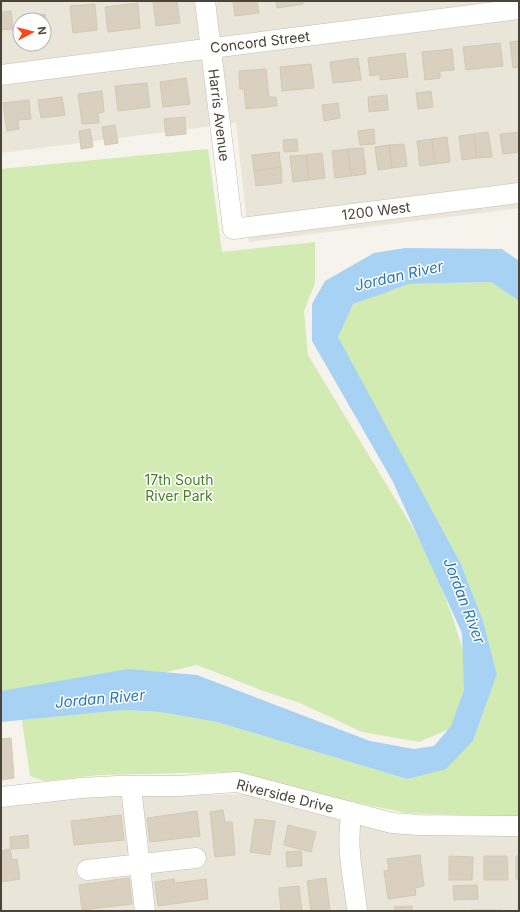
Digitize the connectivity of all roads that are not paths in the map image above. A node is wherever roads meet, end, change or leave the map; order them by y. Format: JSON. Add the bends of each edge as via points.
{"nodes":[{"id":1,"x":204,"y":1,"type":"edge"},
{"id":2,"x":519,"y":9,"type":"edge"},
{"id":3,"x":210,"y":48,"type":"junction"},
{"id":4,"x":1,"y":75,"type":"edge"},
{"id":5,"x":519,"y":193,"type":"edge"},
{"id":6,"x":233,"y":229,"type":"joint"},
{"id":7,"x":131,"y":787,"type":"junction"},
{"id":8,"x":1,"y":797,"type":"edge"},
{"id":9,"x":352,"y":812,"type":"junction"},
{"id":10,"x":519,"y":826,"type":"edge"},
{"id":11,"x":196,"y":858,"type":"dead end"},
{"id":12,"x":139,"y":864,"type":"junction"},
{"id":13,"x":87,"y":870,"type":"dead end"},
{"id":14,"x":145,"y":911,"type":"edge"},
{"id":15,"x":358,"y":911,"type":"edge"}],
"edges":[{"from":1,"to":3,"type":"street","name":"Harris Avenue"},
{"from":2,"to":3,"type":"street","name":"Concord Street"},
{"from":3,"to":4,"type":"street","name":"Concord Street"},
{"from":3,"to":6,"type":"street","name":"Harris Avenue"},
{"from":5,"to":6,"type":"street","name":"1200 West"},
{"from":7,"to":8,"type":"street","name":"Riverside Drive","via":[[81,788]]},
{"from":7,"to":9,"type":"street","name":"Riverside Drive","via":[[237,782]]},
{"from":7,"to":12,"type":"street"},
{"from":9,"to":10,"type":"street","name":"Riverside Drive","via":[[392,823]]},
{"from":9,"to":15,"type":"street","via":[[349,839]]},
{"from":11,"to":12,"type":"street"},
{"from":12,"to":13,"type":"street"},
{"from":12,"to":14,"type":"street"}]}
